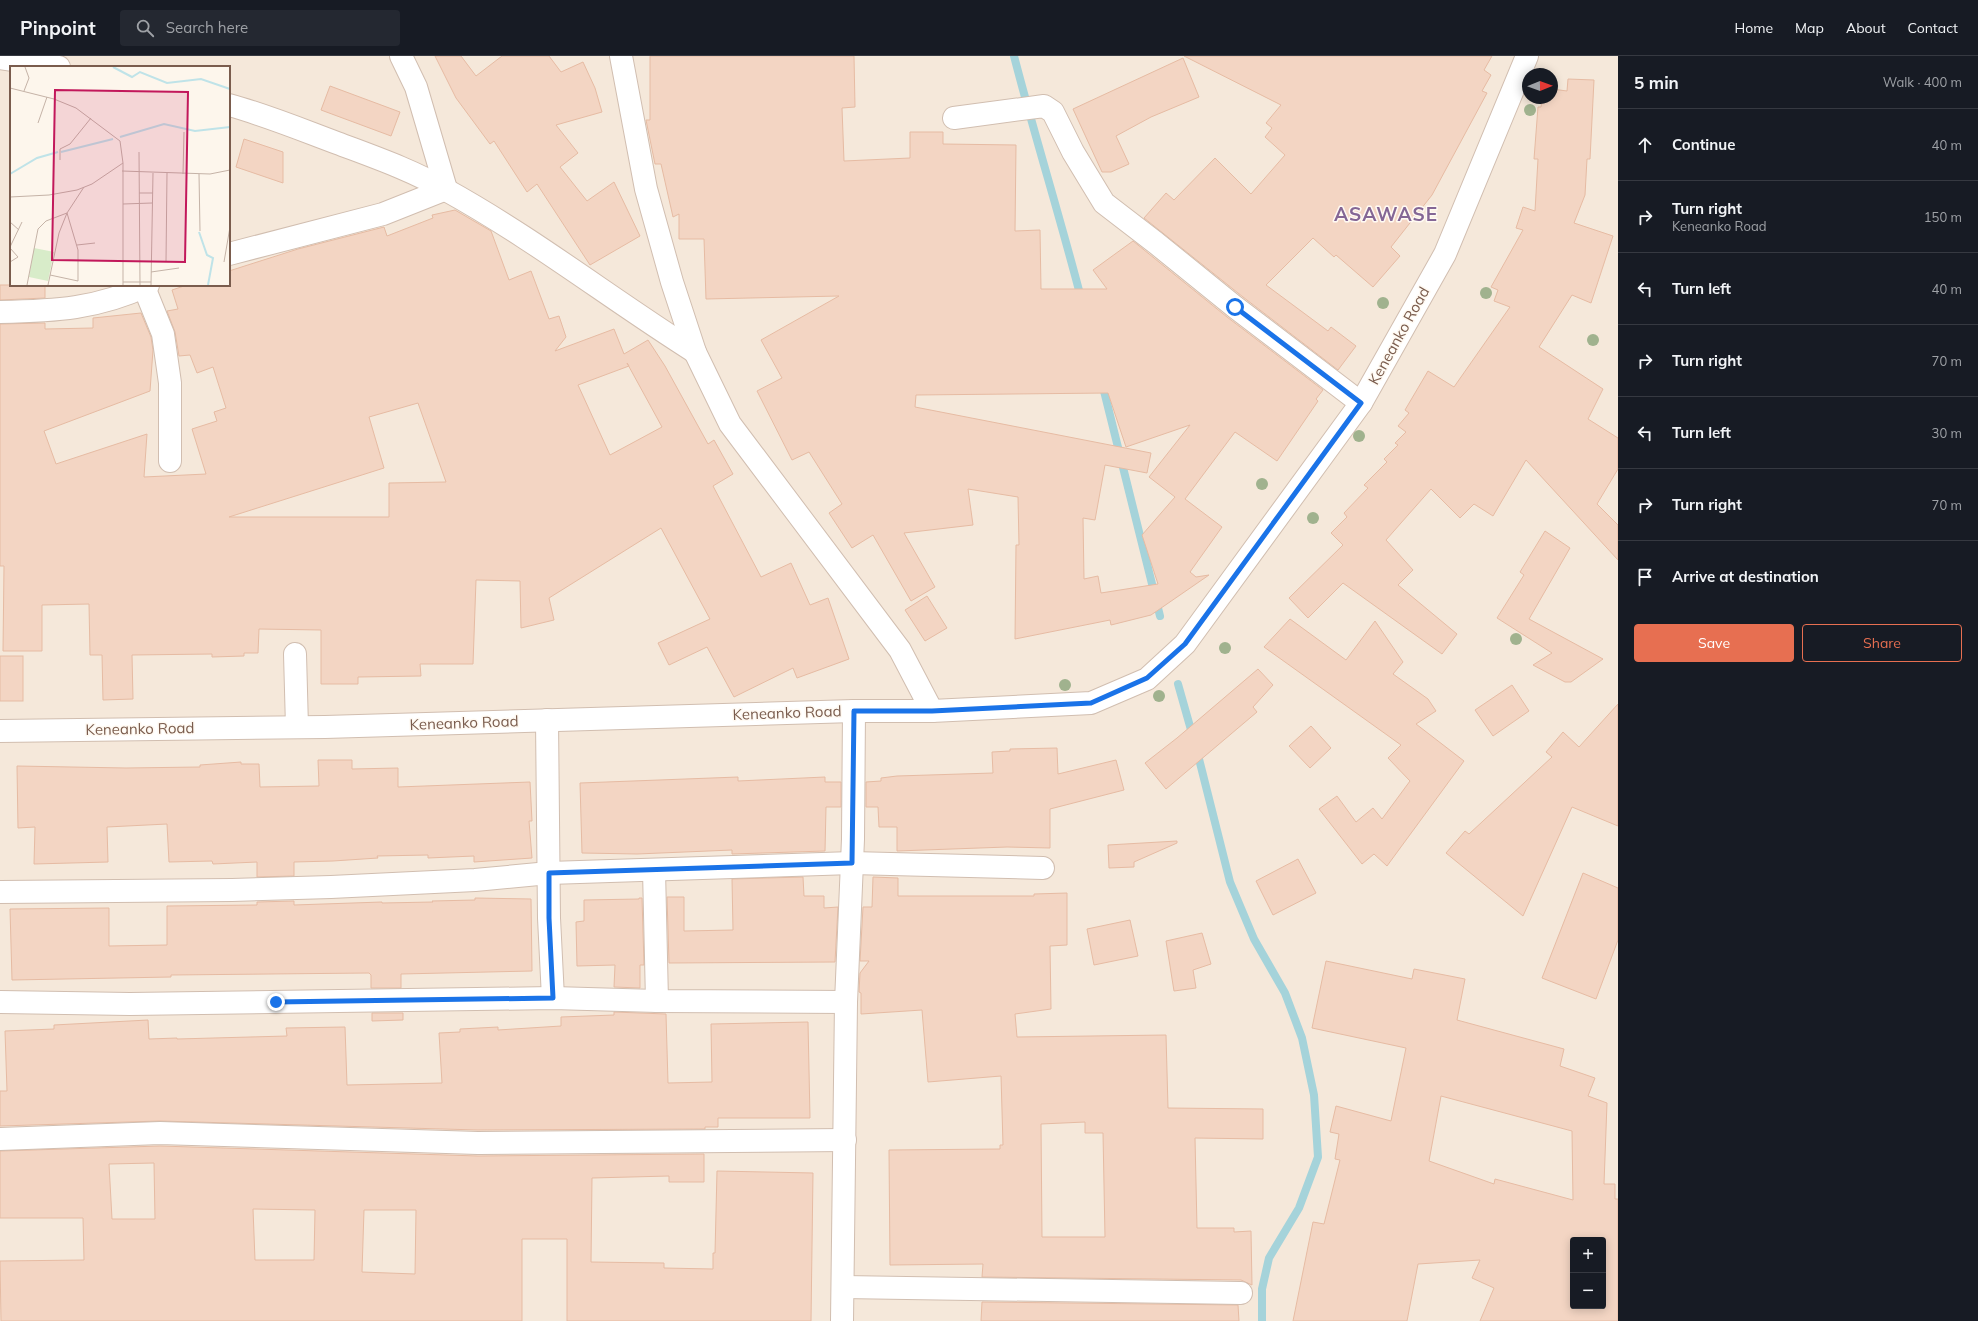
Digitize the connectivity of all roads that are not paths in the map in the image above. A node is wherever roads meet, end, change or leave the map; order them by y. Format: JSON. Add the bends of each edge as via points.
{"nodes":[{"id":1,"x":401,"y":56,"type":"edge"},
{"id":2,"x":621,"y":56,"type":"edge"},
{"id":3,"x":1526,"y":56,"type":"edge"},
{"id":4,"x":0,"y":58,"type":"edge"},
{"id":5,"x":52,"y":66,"type":"edge"},
{"id":6,"x":230,"y":105,"type":"edge"},
{"id":7,"x":954,"y":118,"type":"dead end"},
{"id":8,"x":446,"y":189,"type":"junction"},
{"id":9,"x":230,"y":254,"type":"edge"},
{"id":10,"x":146,"y":286,"type":"edge"},
{"id":11,"x":0,"y":312,"type":"edge"},
{"id":12,"x":695,"y":352,"type":"junction"},
{"id":13,"x":1361,"y":403,"type":"junction"},
{"id":14,"x":170,"y":461,"type":"dead end"},
{"id":15,"x":295,"y":654,"type":"dead end"},
{"id":16,"x":854,"y":711,"type":"junction"},
{"id":17,"x":932,"y":711,"type":"junction"},
{"id":18,"x":547,"y":720,"type":"junction"},
{"id":19,"x":297,"y":727,"type":"junction"},
{"id":20,"x":0,"y":731,"type":"edge"},
{"id":21,"x":852,"y":863,"type":"junction"},
{"id":22,"x":1043,"y":868,"type":"dead end"},
{"id":23,"x":654,"y":870,"type":"junction"},
{"id":24,"x":549,"y":873,"type":"junction"},
{"id":25,"x":0,"y":892,"type":"edge"},
{"id":26,"x":553,"y":998,"type":"junction"},
{"id":27,"x":657,"y":1001,"type":"junction"},
{"id":28,"x":0,"y":1002,"type":"edge"},
{"id":29,"x":846,"y":1002,"type":"junction"},
{"id":30,"x":0,"y":1139,"type":"edge"},
{"id":31,"x":845,"y":1140,"type":"junction"},
{"id":32,"x":843,"y":1287,"type":"junction"},
{"id":33,"x":1241,"y":1293,"type":"dead end"},
{"id":34,"x":842,"y":1321,"type":"edge"}],
"edges":[{"from":1,"to":8,"type":"street","via":[[416,87]]},
{"from":2,"to":12,"type":"street","via":[[646,188]]},
{"from":3,"to":13,"type":"street","name":"Keneanko Road","via":[[1445,254]]},
{"from":4,"to":5,"type":"street"},
{"from":6,"to":8,"type":"street","via":[[398,166]]},
{"from":7,"to":13,"type":"street","via":[[1044,106],[1053,112],[1073,152],[1104,203]]},
{"from":8,"to":9,"type":"street","via":[[383,214]]},
{"from":8,"to":12,"type":"street","via":[[559,259],[639,317]]},
{"from":10,"to":11,"type":"street","via":[[97,304],[51,312]]},
{"from":10,"to":14,"type":"street","via":[[163,334],[170,383]]},
{"from":12,"to":17,"type":"street","via":[[730,424],[900,650]]},
{"from":13,"to":17,"type":"street","name":"Keneanko Road","via":[[1185,644],[1147,678],[1091,703]]},
{"from":15,"to":19,"type":"street"},
{"from":16,"to":17,"type":"street","name":"Keneanko Road"},
{"from":16,"to":18,"type":"street","name":"Keneanko Road"},
{"from":16,"to":21,"type":"street"},
{"from":18,"to":19,"type":"street","name":"Keneanko Road"},
{"from":18,"to":24,"type":"street"},
{"from":19,"to":20,"type":"street","name":"Keneanko Road"},
{"from":21,"to":22,"type":"street"},
{"from":21,"to":23,"type":"street"},
{"from":21,"to":29,"type":"street"},
{"from":23,"to":24,"type":"street"},
{"from":23,"to":27,"type":"street"},
{"from":24,"to":25,"type":"street","via":[[475,880],[324,887]]},
{"from":24,"to":26,"type":"street"},
{"from":26,"to":27,"type":"street"},
{"from":26,"to":28,"type":"street","via":[[130,1004]]},
{"from":27,"to":29,"type":"street"},
{"from":29,"to":31,"type":"street"},
{"from":30,"to":31,"type":"street","via":[[160,1133],[478,1142]]},
{"from":31,"to":32,"type":"street"},
{"from":32,"to":33,"type":"street"},
{"from":32,"to":34,"type":"street"}]}
